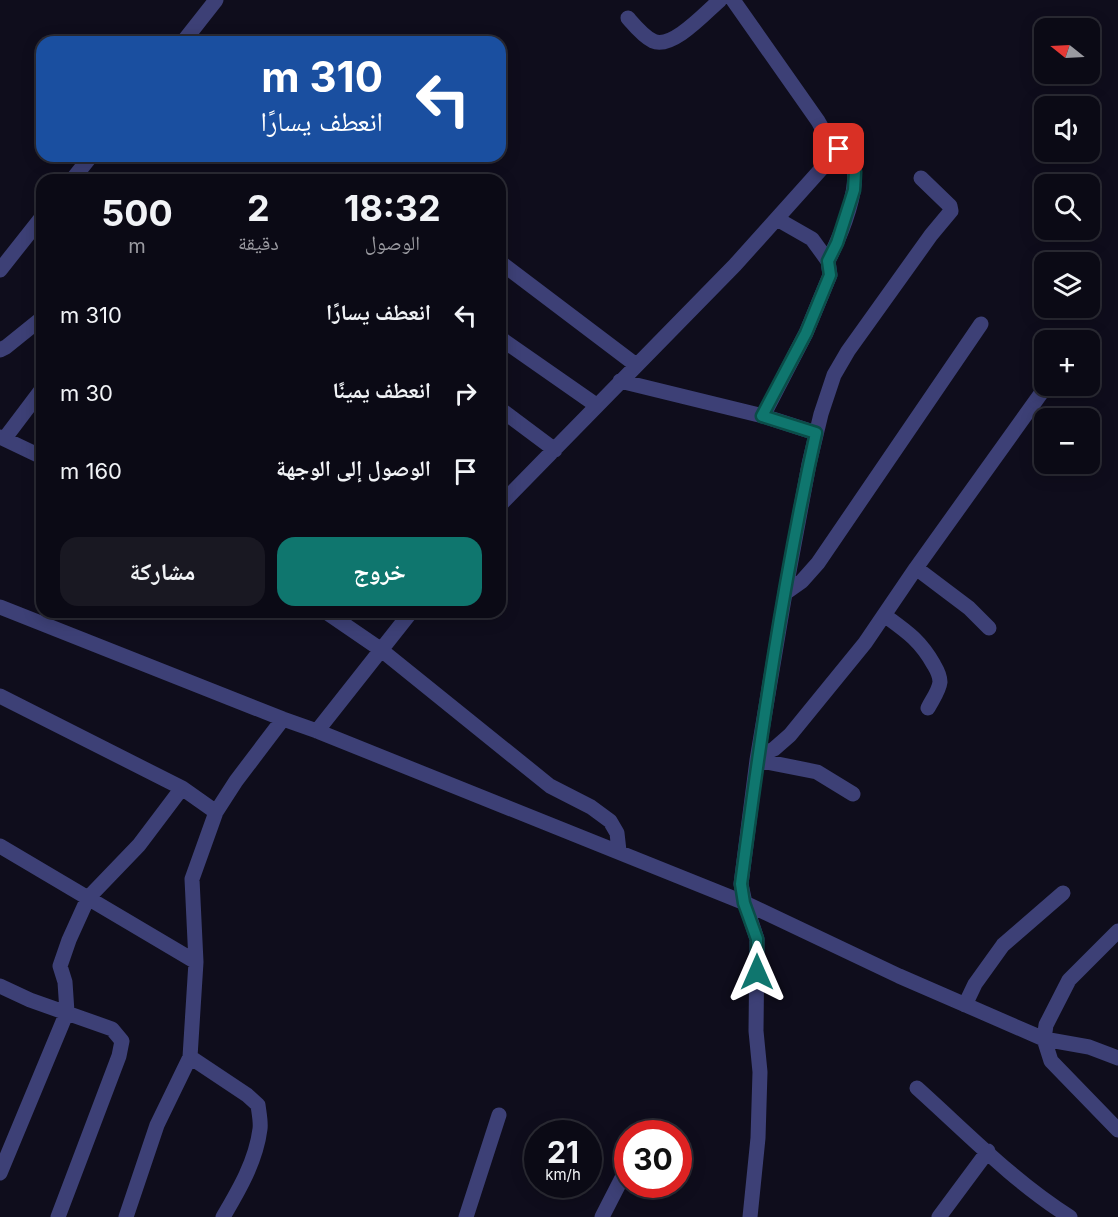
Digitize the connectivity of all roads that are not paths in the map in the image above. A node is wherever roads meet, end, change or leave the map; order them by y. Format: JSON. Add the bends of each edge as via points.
{"nodes":[{"id":1,"x":216,"y":0,"type":"edge"},
{"id":2,"x":720,"y":0,"type":"edge"},
{"id":3,"x":732,"y":0,"type":"edge"},
{"id":4,"x":628,"y":18,"type":"dead end"},
{"id":5,"x":188,"y":36,"type":"edge"},
{"id":6,"x":829,"y":140,"type":"junction"},
{"id":7,"x":86,"y":162,"type":"edge"},
{"id":8,"x":77,"y":174,"type":"edge"},
{"id":9,"x":921,"y":178,"type":"dead end"},
{"id":10,"x":777,"y":219,"type":"junction"},
{"id":11,"x":36,"y":225,"type":"edge"},
{"id":12,"x":828,"y":261,"type":"junction"},
{"id":13,"x":506,"y":267,"type":"edge"},
{"id":14,"x":0,"y":270,"type":"edge"},
{"id":15,"x":36,"y":323,"type":"edge"},
{"id":16,"x":981,"y":324,"type":"dead end"},
{"id":17,"x":506,"y":342,"type":"edge"},
{"id":18,"x":0,"y":350,"type":"edge"},
{"id":19,"x":636,"y":365,"type":"junction"},
{"id":20,"x":620,"y":381,"type":"junction"},
{"id":21,"x":1039,"y":396,"type":"edge"},
{"id":22,"x":36,"y":397,"type":"edge"},
{"id":23,"x":596,"y":405,"type":"junction"},
{"id":24,"x":506,"y":413,"type":"edge"},
{"id":25,"x":762,"y":416,"type":"junction"},
{"id":26,"x":816,"y":433,"type":"junction"},
{"id":27,"x":2,"y":438,"type":"edge"},
{"id":28,"x":555,"y":450,"type":"junction"},
{"id":29,"x":36,"y":454,"type":"edge"},
{"id":30,"x":506,"y":498,"type":"edge"},
{"id":31,"x":916,"y":568,"type":"junction"},
{"id":32,"x":785,"y":593,"type":"junction"},
{"id":33,"x":0,"y":607,"type":"edge"},
{"id":34,"x":884,"y":615,"type":"junction"},
{"id":35,"x":335,"y":618,"type":"edge"},
{"id":36,"x":406,"y":618,"type":"edge"},
{"id":37,"x":989,"y":628,"type":"dead end"},
{"id":38,"x":380,"y":649,"type":"junction"},
{"id":39,"x":0,"y":696,"type":"edge"},
{"id":40,"x":928,"y":708,"type":"dead end"},
{"id":41,"x":283,"y":719,"type":"junction"},
{"id":42,"x":317,"y":731,"type":"junction"},
{"id":43,"x":758,"y":758,"type":"junction"},
{"id":44,"x":182,"y":788,"type":"junction"},
{"id":45,"x":852,"y":794,"type":"dead end"},
{"id":46,"x":216,"y":812,"type":"junction"},
{"id":47,"x":0,"y":846,"type":"edge"},
{"id":48,"x":619,"y":851,"type":"junction"},
{"id":49,"x":1063,"y":893,"type":"dead end"},
{"id":50,"x":88,"y":898,"type":"junction"},
{"id":51,"x":744,"y":903,"type":"junction"},
{"id":52,"x":1118,"y":931,"type":"edge"},
{"id":53,"x":196,"y":963,"type":"junction"},
{"id":54,"x":0,"y":986,"type":"edge"},
{"id":55,"x":965,"y":1005,"type":"junction"},
{"id":56,"x":67,"y":1012,"type":"junction"},
{"id":57,"x":1044,"y":1040,"type":"junction"},
{"id":58,"x":190,"y":1057,"type":"junction"},
{"id":59,"x":1118,"y":1058,"type":"edge"},
{"id":60,"x":917,"y":1088,"type":"dead end"},
{"id":61,"x":499,"y":1115,"type":"dead end"},
{"id":62,"x":1118,"y":1130,"type":"edge"},
{"id":63,"x":988,"y":1151,"type":"junction"},
{"id":64,"x":0,"y":1173,"type":"edge"},
{"id":65,"x":614,"y":1194,"type":"edge"},
{"id":66,"x":58,"y":1217,"type":"edge"},
{"id":67,"x":126,"y":1217,"type":"edge"},
{"id":68,"x":224,"y":1217,"type":"edge"},
{"id":69,"x":466,"y":1217,"type":"edge"},
{"id":70,"x":602,"y":1217,"type":"edge"},
{"id":71,"x":750,"y":1217,"type":"edge"},
{"id":72,"x":939,"y":1217,"type":"edge"},
{"id":73,"x":1070,"y":1217,"type":"edge"}],
"edges":[{"from":1,"to":5,"type":"street"},
{"from":2,"to":4,"type":"street","via":[[664,43],[645,37]]},
{"from":3,"to":6,"type":"street"},
{"from":6,"to":10,"type":"street","via":[[830,153],[823,167]]},
{"from":6,"to":12,"type":"street","via":[[850,158],[855,172],[854,190]]},
{"from":7,"to":8,"type":"street"},
{"from":9,"to":26,"type":"street","via":[[951,211],[848,351],[834,375]]},
{"from":10,"to":12,"type":"street","via":[[812,239]]},
{"from":10,"to":19,"type":"street"},
{"from":11,"to":14,"type":"street"},
{"from":12,"to":25,"type":"street","via":[[830,275],[806,333]]},
{"from":13,"to":19,"type":"street"},
{"from":15,"to":18,"type":"street"},
{"from":16,"to":32,"type":"street","via":[[818,563]]},
{"from":17,"to":23,"type":"street"},
{"from":19,"to":20,"type":"street"},
{"from":20,"to":23,"type":"street"},
{"from":20,"to":25,"type":"street"},
{"from":21,"to":31,"type":"street"},
{"from":22,"to":27,"type":"street"},
{"from":23,"to":28,"type":"street"},
{"from":24,"to":28,"type":"street"},
{"from":25,"to":26,"type":"street"},
{"from":26,"to":32,"type":"street"},
{"from":27,"to":29,"type":"street"},
{"from":28,"to":30,"type":"street"},
{"from":31,"to":34,"type":"street"},
{"from":31,"to":37,"type":"street"},
{"from":32,"to":43,"type":"street"},
{"from":33,"to":41,"type":"street"},
{"from":34,"to":40,"type":"street","via":[[913,636],[939,674],[937,692]]},
{"from":34,"to":43,"type":"street","via":[[790,735]]},
{"from":35,"to":38,"type":"street"},
{"from":36,"to":38,"type":"street"},
{"from":38,"to":42,"type":"street"},
{"from":38,"to":48,"type":"street","via":[[550,786],[610,821],[617,833]]},
{"from":39,"to":44,"type":"street"},
{"from":41,"to":42,"type":"street"},
{"from":41,"to":46,"type":"street"},
{"from":42,"to":48,"type":"street"},
{"from":43,"to":45,"type":"street","via":[[817,772]]},
{"from":43,"to":51,"type":"street","via":[[741,884]]},
{"from":44,"to":46,"type":"street"},
{"from":44,"to":50,"type":"street","via":[[139,845]]},
{"from":46,"to":53,"type":"street","via":[[192,879]]},
{"from":47,"to":50,"type":"street"},
{"from":48,"to":51,"type":"street"},
{"from":49,"to":55,"type":"street","via":[[1003,945]]},
{"from":50,"to":53,"type":"street"},
{"from":50,"to":56,"type":"street","via":[[60,966]]},
{"from":51,"to":55,"type":"street"},
{"from":51,"to":71,"type":"street","via":[[757,939],[756,1030],[760,1072]]},
{"from":52,"to":57,"type":"street","via":[[1069,980],[1046,1025]]},
{"from":53,"to":58,"type":"street"},
{"from":54,"to":56,"type":"street"},
{"from":55,"to":57,"type":"street"},
{"from":56,"to":64,"type":"street"},
{"from":56,"to":66,"type":"street","via":[[112,1029],[122,1041]]},
{"from":57,"to":59,"type":"street","via":[[1089,1047]]},
{"from":57,"to":62,"type":"street","via":[[1051,1061]]},
{"from":58,"to":67,"type":"street","via":[[158,1125]]},
{"from":58,"to":68,"type":"street","via":[[258,1105],[261,1128],[251,1163]]},
{"from":60,"to":63,"type":"street"},
{"from":61,"to":69,"type":"street"},
{"from":63,"to":72,"type":"street"},
{"from":63,"to":73,"type":"street","via":[[1045,1202]]},
{"from":65,"to":70,"type":"street"}]}
